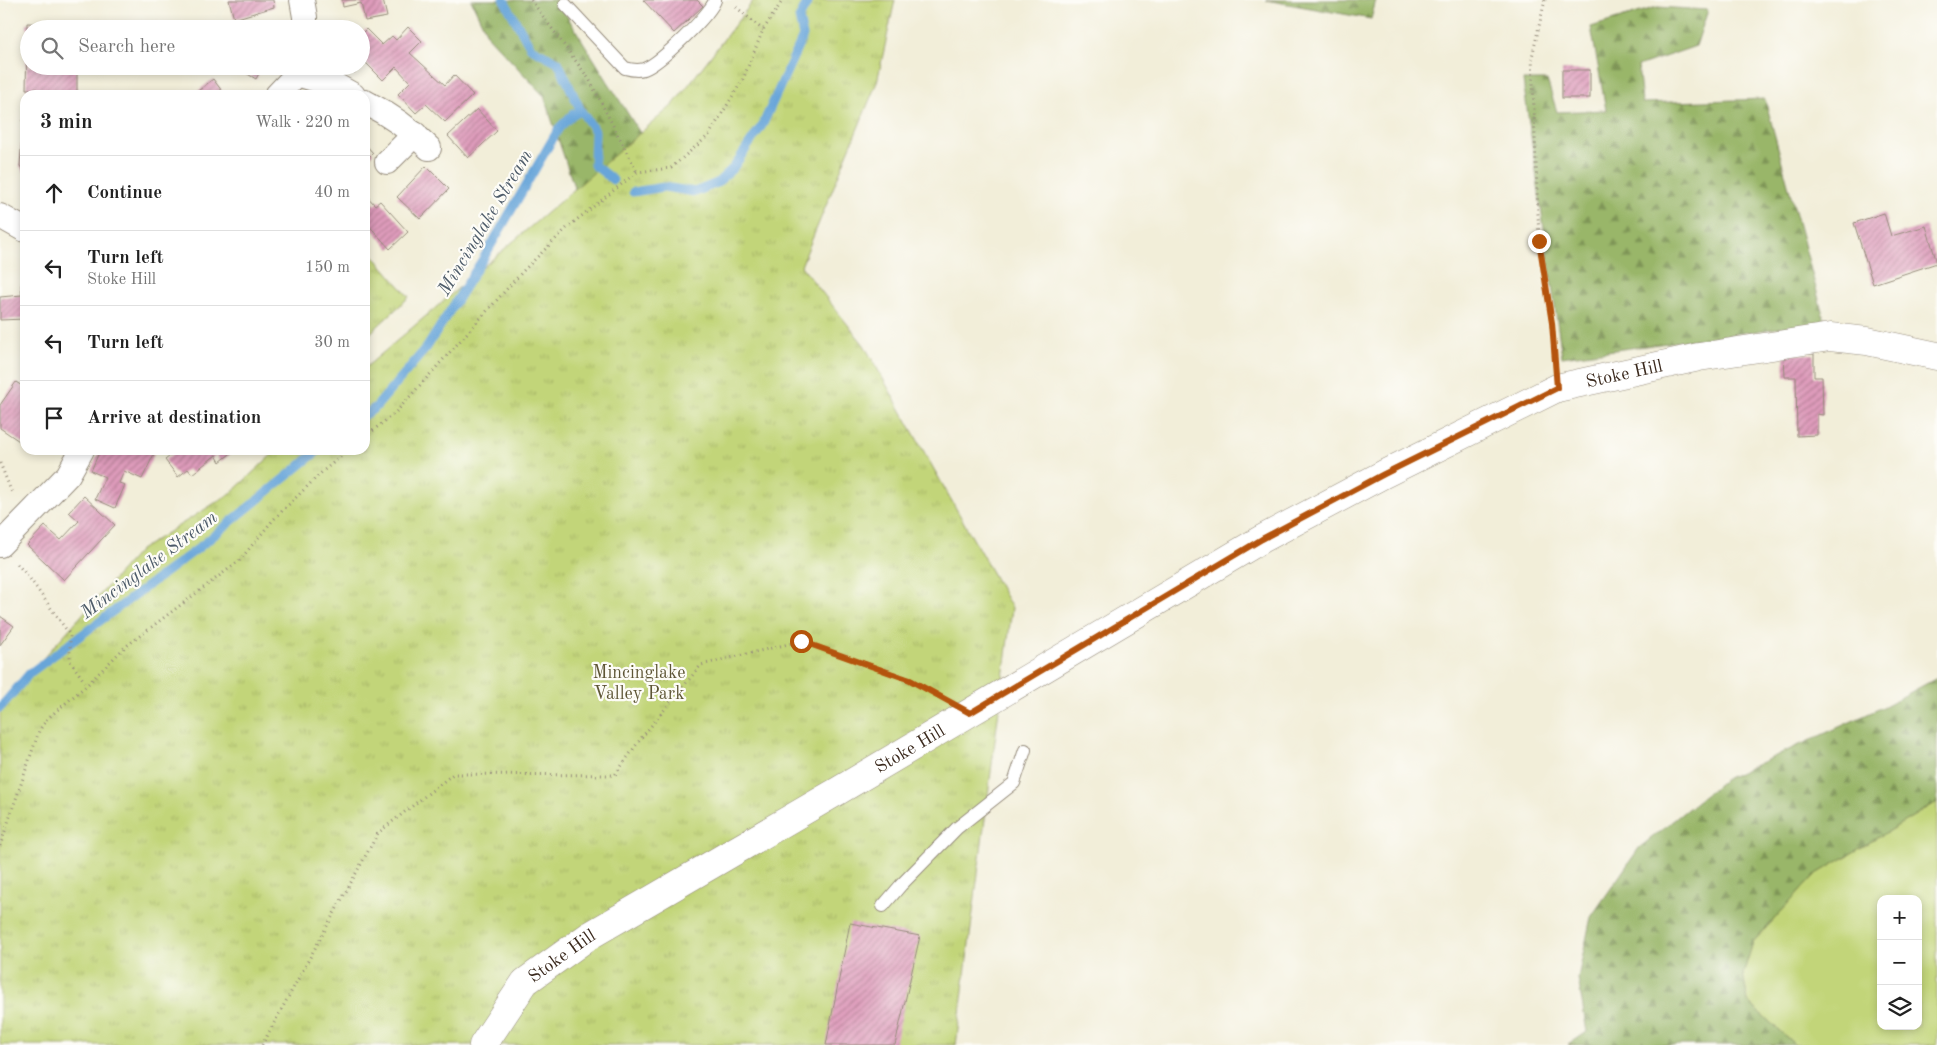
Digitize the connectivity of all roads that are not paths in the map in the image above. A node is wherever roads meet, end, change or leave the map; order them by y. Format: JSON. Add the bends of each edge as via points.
{"nodes":[{"id":1,"x":302,"y":0,"type":"edge"},
{"id":2,"x":714,"y":0,"type":"edge"},
{"id":3,"x":565,"y":4,"type":"dead end"},
{"id":4,"x":305,"y":20,"type":"edge"},
{"id":5,"x":294,"y":75,"type":"edge"},
{"id":6,"x":310,"y":75,"type":"edge"},
{"id":7,"x":281,"y":90,"type":"edge"},
{"id":8,"x":344,"y":90,"type":"edge"},
{"id":9,"x":370,"y":104,"type":"edge"},
{"id":10,"x":387,"y":162,"type":"dead end"},
{"id":11,"x":0,"y":216,"type":"edge"},
{"id":12,"x":20,"y":227,"type":"edge"},
{"id":13,"x":1937,"y":356,"type":"edge"},
{"id":14,"x":79,"y":455,"type":"edge"},
{"id":15,"x":8,"y":554,"type":"edge"},
{"id":16,"x":1025,"y":750,"type":"dead end"},
{"id":17,"x":883,"y":906,"type":"dead end"},
{"id":18,"x":483,"y":1045,"type":"edge"}],
"edges":[{"from":1,"to":4,"type":"street"},
{"from":2,"to":3,"type":"lane","via":[[704,17],[664,57],[634,71],[625,68]]},
{"from":5,"to":7,"type":"street"},
{"from":6,"to":8,"type":"street"},
{"from":9,"to":10,"type":"street","via":[[384,111],[422,141]]},
{"from":11,"to":12,"type":"street"},
{"from":13,"to":18,"type":"street","name":"Stoke Hill","via":[[1867,341],[1830,338],[1699,357],[1557,388],[1262,539],[588,936],[525,982]]},
{"from":14,"to":15,"type":"street","via":[[68,475]]},
{"from":16,"to":17,"type":"lane","via":[[1014,783],[957,828]]}]}
